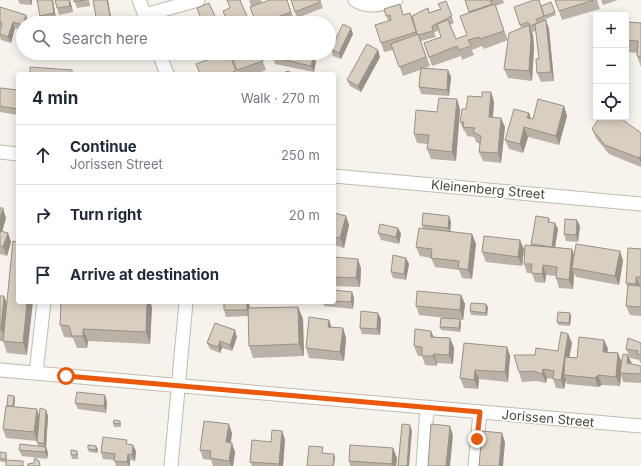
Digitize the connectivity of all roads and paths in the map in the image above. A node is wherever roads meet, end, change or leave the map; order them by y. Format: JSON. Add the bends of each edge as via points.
{"nodes":[{"id":1,"x":139,"y":0,"type":"edge"},
{"id":2,"x":198,"y":0,"type":"edge"},
{"id":3,"x":355,"y":0,"type":"edge"},
{"id":4,"x":396,"y":0,"type":"edge"},
{"id":5,"x":145,"y":16,"type":"edge"},
{"id":6,"x":159,"y":16,"type":"edge"},
{"id":7,"x":162,"y":60,"type":"edge"},
{"id":8,"x":166,"y":72,"type":"edge"},
{"id":9,"x":0,"y":152,"type":"edge"},
{"id":10,"x":16,"y":154,"type":"edge"},
{"id":11,"x":336,"y":176,"type":"edge"},
{"id":12,"x":641,"y":204,"type":"edge"},
{"id":13,"x":44,"y":304,"type":"edge"},
{"id":14,"x":186,"y":304,"type":"edge"},
{"id":15,"x":0,"y":370,"type":"edge"},
{"id":16,"x":36,"y":373,"type":"junction"},
{"id":17,"x":177,"y":385,"type":"junction"},
{"id":18,"x":427,"y":407,"type":"junction"},
{"id":19,"x":480,"y":412,"type":"junction"},
{"id":20,"x":641,"y":426,"type":"edge"},
{"id":21,"x":171,"y":466,"type":"edge"},
{"id":22,"x":423,"y":466,"type":"edge"},
{"id":23,"x":474,"y":466,"type":"edge"}],
"edges":[{"from":1,"to":5,"type":"street"},
{"from":2,"to":6,"type":"street"},
{"from":3,"to":4,"type":"street","via":[[375,5]]},
{"from":7,"to":8,"type":"street"},
{"from":9,"to":10,"type":"street"},
{"from":11,"to":12,"type":"street","name":"Kleinenberg Street"},
{"from":13,"to":16,"type":"street"},
{"from":14,"to":17,"type":"street"},
{"from":15,"to":16,"type":"street","name":"Jorissen Street"},
{"from":16,"to":17,"type":"street","name":"Jorissen Street"},
{"from":17,"to":18,"type":"street","name":"Jorissen Street"},
{"from":17,"to":21,"type":"street"},
{"from":18,"to":19,"type":"street","name":"Jorissen Street"},
{"from":18,"to":22,"type":"street"},
{"from":19,"to":20,"type":"street","name":"Jorissen Street"},
{"from":19,"to":23,"type":"street"}]}
